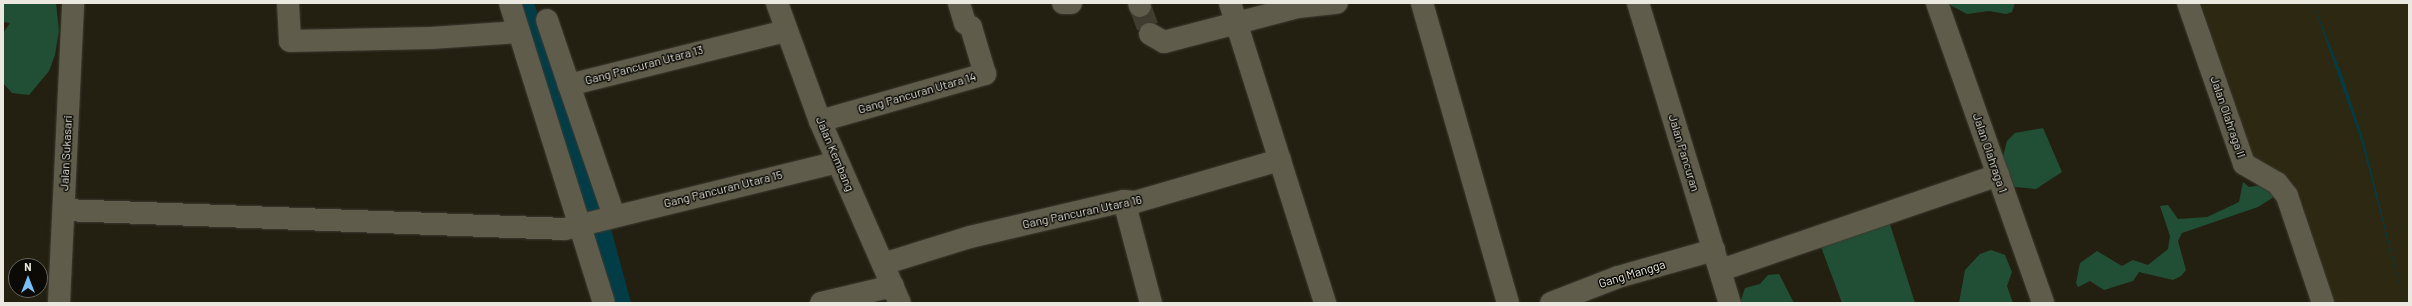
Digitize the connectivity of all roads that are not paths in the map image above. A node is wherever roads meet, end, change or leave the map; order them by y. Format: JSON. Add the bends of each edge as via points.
{"nodes":[{"id":1,"x":73,"y":3,"type":"edge"},
{"id":2,"x":288,"y":3,"type":"edge"},
{"id":3,"x":510,"y":3,"type":"edge"},
{"id":4,"x":777,"y":3,"type":"edge"},
{"id":5,"x":959,"y":3,"type":"edge"},
{"id":6,"x":1063,"y":3,"type":"edge"},
{"id":7,"x":1071,"y":3,"type":"edge"},
{"id":8,"x":1337,"y":3,"type":"edge"},
{"id":9,"x":1422,"y":3,"type":"edge"},
{"id":10,"x":1638,"y":3,"type":"edge"},
{"id":11,"x":1937,"y":3,"type":"edge"},
{"id":12,"x":2188,"y":3,"type":"edge"},
{"id":13,"x":1233,"y":13,"type":"edge"},
{"id":14,"x":547,"y":20,"type":"dead end"},
{"id":15,"x":786,"y":31,"type":"junction"},
{"id":16,"x":519,"y":32,"type":"junction"},
{"id":17,"x":1150,"y":34,"type":"dead end"},
{"id":18,"x":558,"y":53,"type":"junction"},
{"id":19,"x":528,"y":62,"type":"junction"},
{"id":20,"x":569,"y":85,"type":"junction"},
{"id":21,"x":820,"y":121,"type":"junction"},
{"id":22,"x":1280,"y":160,"type":"junction"},
{"id":23,"x":838,"y":162,"type":"junction"},
{"id":24,"x":1998,"y":175,"type":"junction"},
{"id":25,"x":1124,"y":201,"type":"junction"},
{"id":26,"x":64,"y":210,"type":"junction"},
{"id":27,"x":611,"y":216,"type":"junction"},
{"id":28,"x":583,"y":224,"type":"junction"},
{"id":29,"x":1718,"y":260,"type":"junction"},
{"id":30,"x":883,"y":264,"type":"junction"},
{"id":31,"x":897,"y":295,"type":"edge"},
{"id":32,"x":59,"y":303,"type":"edge"},
{"id":33,"x":604,"y":303,"type":"edge"},
{"id":34,"x":821,"y":303,"type":"edge"},
{"id":35,"x":1151,"y":303,"type":"edge"},
{"id":36,"x":1325,"y":303,"type":"edge"},
{"id":37,"x":1508,"y":303,"type":"edge"},
{"id":38,"x":1551,"y":303,"type":"edge"},
{"id":39,"x":1730,"y":303,"type":"edge"},
{"id":40,"x":2043,"y":303,"type":"edge"},
{"id":41,"x":2323,"y":303,"type":"edge"}],
"edges":[{"from":1,"to":26,"type":"street","name":"Jalan Sukasari"},
{"from":2,"to":16,"type":"street","via":[[290,41],[431,38]]},
{"from":3,"to":16,"type":"street"},
{"from":4,"to":15,"type":"street","name":"Jalan Kembang"},
{"from":5,"to":21,"type":"street","name":"Gang Pancuran Utara 14","via":[[965,23],[971,27],[985,74]]},
{"from":6,"to":7,"type":"street"},
{"from":8,"to":13,"type":"street"},
{"from":9,"to":37,"type":"street"},
{"from":10,"to":29,"type":"street","name":"Jalan Pancuran"},
{"from":11,"to":24,"type":"street","name":"Jalan Olahraga 1"},
{"from":12,"to":41,"type":"street","name":"Jalan Olahraga II","via":[[2244,164],[2277,183],[2287,196]]},
{"from":13,"to":17,"type":"street","via":[[1164,42]]},
{"from":13,"to":22,"type":"street","via":[[1264,102],[1264,114]]},
{"from":14,"to":18,"type":"street","name":"Gang Pancuran Utara 13"},
{"from":15,"to":20,"type":"street","name":"Gang Pancuran Utara 13"},
{"from":15,"to":21,"type":"street","name":"Jalan Kembang"},
{"from":16,"to":19,"type":"street"},
{"from":18,"to":19,"type":"street"},
{"from":18,"to":20,"type":"street","name":"Gang Pancuran Utara 13"},
{"from":19,"to":28,"type":"street"},
{"from":20,"to":27,"type":"street"},
{"from":21,"to":23,"type":"street","name":"Jalan Kembang"},
{"from":22,"to":25,"type":"street","name":"Gang Pancuran Utara 16","via":[[1136,202]]},
{"from":22,"to":36,"type":"street"},
{"from":23,"to":27,"type":"street","name":"Gang Pancuran Utara 15"},
{"from":23,"to":30,"type":"street","name":"Jalan Kembang"},
{"from":24,"to":29,"type":"street","name":"Gang Mangga"},
{"from":24,"to":40,"type":"street","name":"Jalan Olahraga 1"},
{"from":25,"to":30,"type":"street","name":"Gang Pancuran Utara 16","via":[[970,237]]},
{"from":25,"to":35,"type":"street"},
{"from":26,"to":28,"type":"street","name":"Gang Pancuran Utara 15","via":[[565,229]]},
{"from":26,"to":32,"type":"street","name":"Jalan Sukasari"},
{"from":27,"to":28,"type":"street","name":"Gang Pancuran Utara 15"},
{"from":28,"to":33,"type":"street"},
{"from":29,"to":38,"type":"street","name":"Gang Mangga","via":[[1618,277]]},
{"from":29,"to":39,"type":"street","name":"Jalan Pancuran"},
{"from":30,"to":31,"type":"street","name":"Jalan Kembang"},
{"from":31,"to":34,"type":"street"}]}
